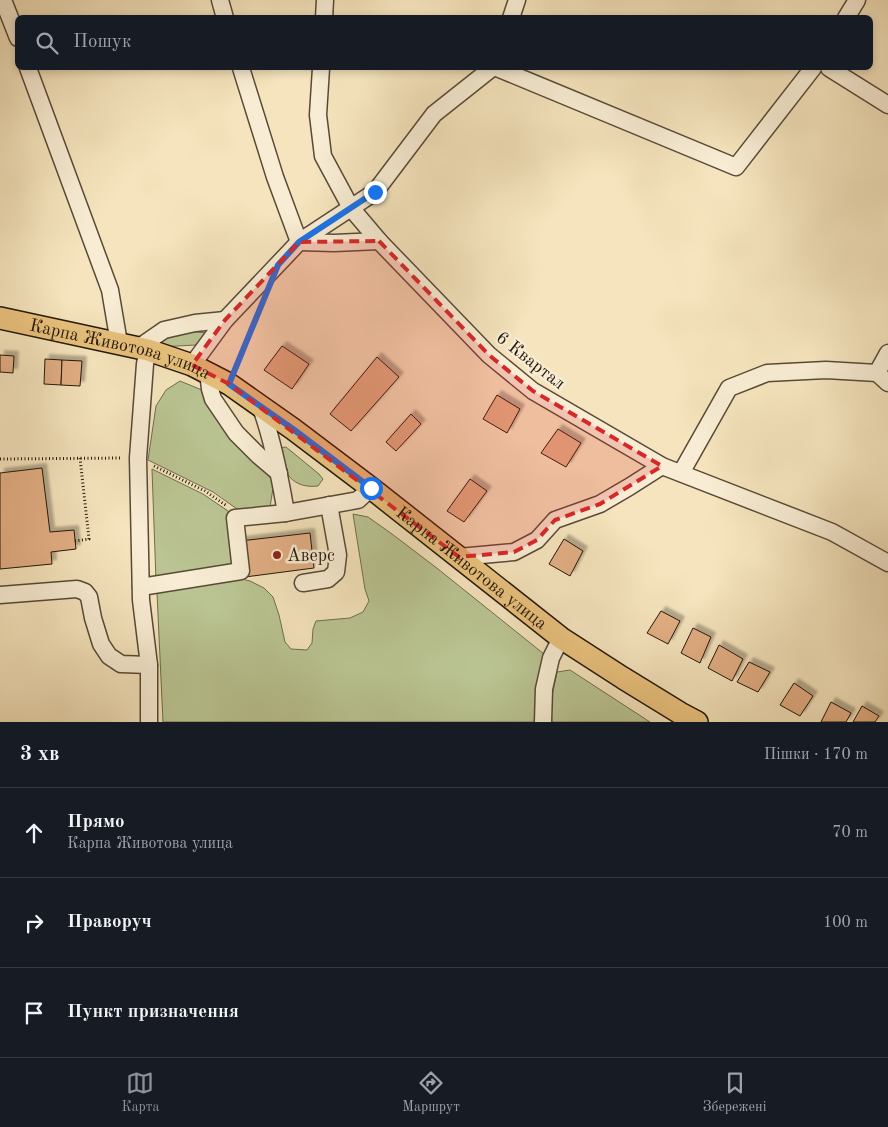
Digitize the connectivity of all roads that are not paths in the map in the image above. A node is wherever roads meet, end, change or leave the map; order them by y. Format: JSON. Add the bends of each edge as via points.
{"nodes":[{"id":1,"x":3,"y":0,"type":"edge"},
{"id":2,"x":220,"y":0,"type":"edge"},
{"id":3,"x":325,"y":0,"type":"edge"},
{"id":4,"x":517,"y":0,"type":"edge"},
{"id":5,"x":858,"y":0,"type":"edge"},
{"id":6,"x":224,"y":15,"type":"edge"},
{"id":7,"x":324,"y":15,"type":"edge"},
{"id":8,"x":512,"y":15,"type":"edge"},
{"id":9,"x":848,"y":15,"type":"edge"},
{"id":10,"x":15,"y":30,"type":"edge"},
{"id":11,"x":29,"y":70,"type":"edge"},
{"id":12,"x":242,"y":70,"type":"edge"},
{"id":13,"x":321,"y":70,"type":"edge"},
{"id":14,"x":489,"y":70,"type":"edge"},
{"id":15,"x":502,"y":70,"type":"edge"},
{"id":16,"x":811,"y":70,"type":"edge"},
{"id":17,"x":832,"y":70,"type":"edge"},
{"id":18,"x":888,"y":105,"type":"edge"},
{"id":19,"x":351,"y":208,"type":"junction"},
{"id":20,"x":379,"y":241,"type":"junction"},
{"id":21,"x":299,"y":242,"type":"junction"},
{"id":22,"x":0,"y":318,"type":"edge"},
{"id":23,"x":225,"y":320,"type":"junction"},
{"id":24,"x":135,"y":347,"type":"junction"},
{"id":25,"x":888,"y":353,"type":"edge"},
{"id":26,"x":200,"y":368,"type":"junction"},
{"id":27,"x":882,"y":378,"type":"edge"},
{"id":28,"x":260,"y":405,"type":"junction"},
{"id":29,"x":662,"y":466,"type":"junction"},
{"id":30,"x":279,"y":473,"type":"junction"},
{"id":31,"x":681,"y":473,"type":"junction"},
{"id":32,"x":371,"y":488,"type":"junction"},
{"id":33,"x":329,"y":506,"type":"junction"},
{"id":34,"x":286,"y":513,"type":"junction"},
{"id":35,"x":459,"y":557,"type":"junction"},
{"id":36,"x":888,"y":564,"type":"edge"},
{"id":37,"x":303,"y":583,"type":"dead end"},
{"id":38,"x":141,"y":587,"type":"junction"},
{"id":39,"x":0,"y":595,"type":"edge"},
{"id":40,"x":561,"y":638,"type":"junction"},
{"id":41,"x":149,"y":665,"type":"junction"},
{"id":42,"x":684,"y":719,"type":"edge"},
{"id":43,"x":149,"y":722,"type":"edge"},
{"id":44,"x":543,"y":722,"type":"edge"}],
"edges":[{"from":1,"to":10,"type":"street"},
{"from":2,"to":6,"type":"street"},
{"from":3,"to":7,"type":"street"},
{"from":4,"to":8,"type":"street"},
{"from":5,"to":9,"type":"street"},
{"from":11,"to":24,"type":"street","via":[[110,290]]},
{"from":12,"to":21,"type":"street"},
{"from":13,"to":19,"type":"street","name":"6 Квартал","via":[[318,115],[323,156]]},
{"from":14,"to":19,"type":"street","via":[[434,114],[375,192]]},
{"from":15,"to":16,"type":"street","via":[[736,167]]},
{"from":17,"to":18,"type":"street"},
{"from":19,"to":20,"type":"street","name":"6 Квартал"},
{"from":19,"to":21,"type":"street"},
{"from":20,"to":21,"type":"street"},
{"from":20,"to":29,"type":"street","name":"6 Квартал","via":[[490,355],[533,391]]},
{"from":21,"to":23,"type":"street"},
{"from":22,"to":24,"type":"main road","name":"Карпа Животова улица"},
{"from":23,"to":24,"type":"street","via":[[164,330]]},
{"from":23,"to":26,"type":"street"},
{"from":24,"to":26,"type":"main road","name":"Карпа Животова улица"},
{"from":24,"to":38,"type":"street","via":[[145,364],[138,458]]},
{"from":25,"to":27,"type":"street"},
{"from":26,"to":28,"type":"main road","name":"Карпа Животова улица"},
{"from":26,"to":30,"type":"street","via":[[213,399],[236,433]]},
{"from":27,"to":31,"type":"street","via":[[826,370],[767,373],[729,388]]},
{"from":28,"to":30,"type":"street"},
{"from":28,"to":32,"type":"main road","name":"Карпа Животова улица"},
{"from":29,"to":31,"type":"street","name":"6 Квартал"},
{"from":29,"to":35,"type":"street","via":[[600,504],[555,520],[537,540],[514,552]]},
{"from":30,"to":34,"type":"street"},
{"from":31,"to":36,"type":"street","name":"6 Квартал","via":[[832,532]]},
{"from":32,"to":33,"type":"street","via":[[358,500]]},
{"from":32,"to":35,"type":"main road","name":"Карпа Животова улица"},
{"from":33,"to":34,"type":"street"},
{"from":33,"to":37,"type":"street","via":[[338,555],[336,572],[328,579]]},
{"from":34,"to":38,"type":"street","via":[[235,518],[241,571]]},
{"from":35,"to":40,"type":"main road","name":"Карпа Животова улица"},
{"from":38,"to":41,"type":"street"},
{"from":39,"to":41,"type":"street","via":[[77,589],[85,592],[100,644],[108,656],[121,664]]},
{"from":40,"to":42,"type":"main road","name":"Карпа Животова улица"},
{"from":40,"to":44,"type":"street","via":[[551,658],[544,689]]},
{"from":41,"to":43,"type":"street"}]}
